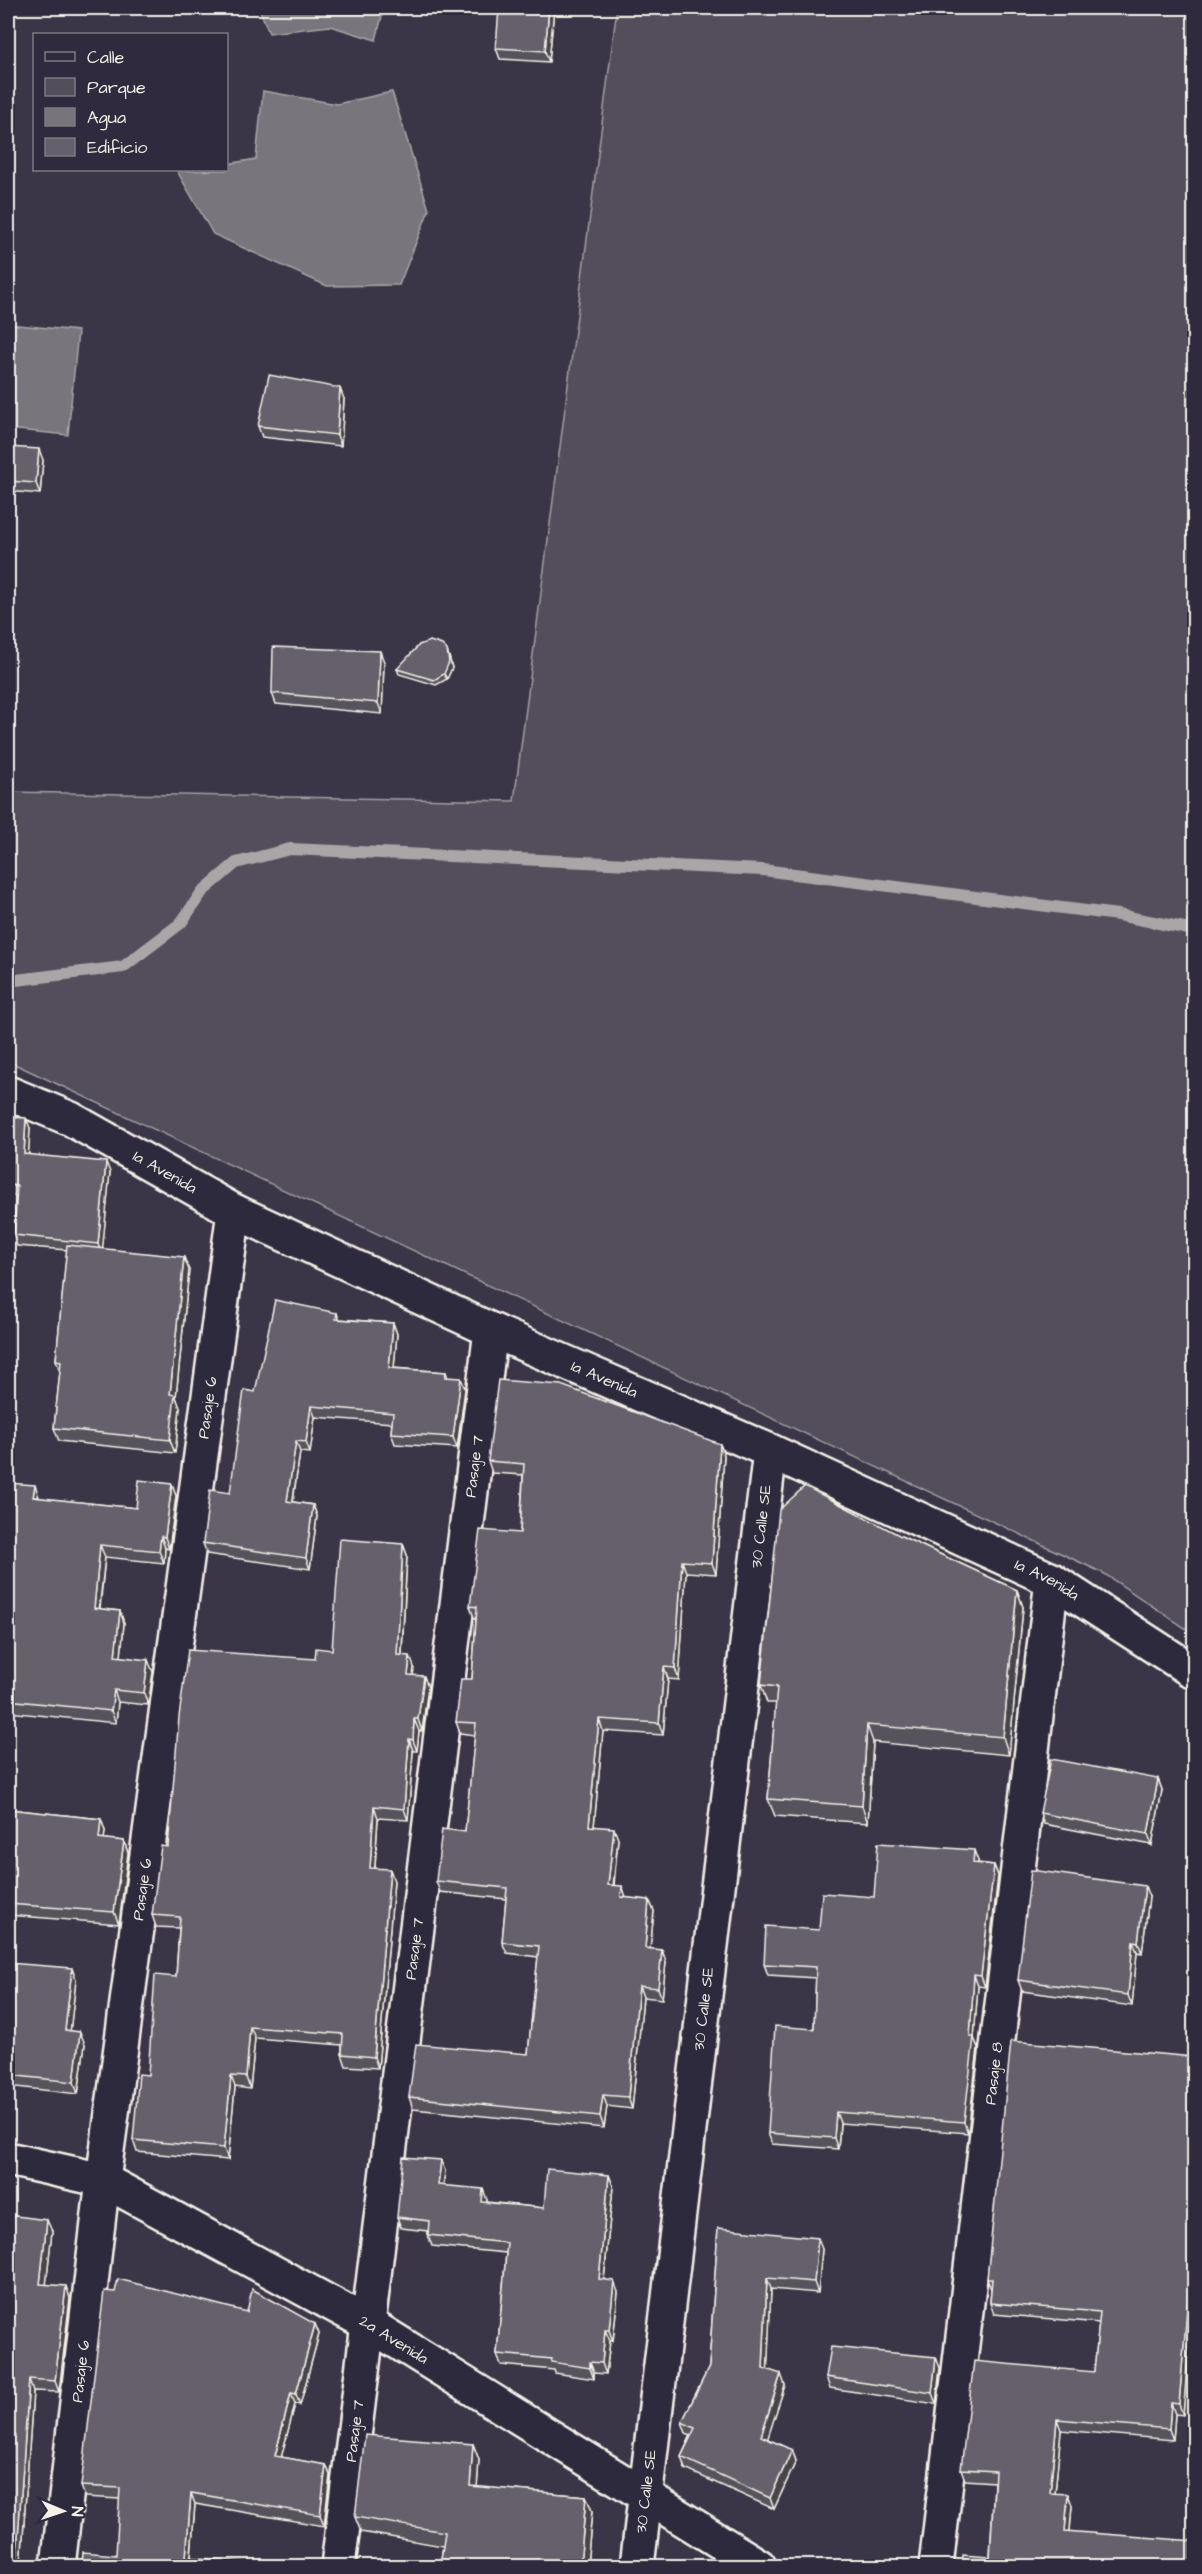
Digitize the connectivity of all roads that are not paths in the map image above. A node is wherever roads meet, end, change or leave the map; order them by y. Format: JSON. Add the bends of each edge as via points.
{"nodes":[{"id":1,"x":8,"y":1093,"type":"edge"},
{"id":2,"x":234,"y":1211,"type":"junction"},
{"id":3,"x":491,"y":1330,"type":"junction"},
{"id":4,"x":770,"y":1450,"type":"junction"},
{"id":5,"x":1052,"y":1580,"type":"junction"},
{"id":6,"x":1194,"y":1672,"type":"edge"},
{"id":7,"x":8,"y":2159,"type":"edge"},
{"id":8,"x":103,"y":2180,"type":"junction"},
{"id":9,"x":367,"y":2323,"type":"junction"},
{"id":10,"x":646,"y":2498,"type":"junction"},
{"id":11,"x":58,"y":2566,"type":"edge"},
{"id":12,"x":338,"y":2566,"type":"edge"},
{"id":13,"x":637,"y":2566,"type":"edge"},
{"id":14,"x":759,"y":2566,"type":"edge"},
{"id":15,"x":936,"y":2566,"type":"edge"}],
"edges":[{"from":1,"to":2,"type":"street","name":"1a Avenida","via":[[70,1119]]},
{"from":2,"to":3,"type":"street","name":"1a Avenida"},
{"from":2,"to":8,"type":"street","name":"Pasaje 6"},
{"from":3,"to":4,"type":"street","name":"1a Avenida"},
{"from":3,"to":9,"type":"street","name":"Pasaje 7"},
{"from":4,"to":5,"type":"street","name":"1a Avenida"},
{"from":4,"to":10,"type":"street","name":"30 Calle SE"},
{"from":5,"to":6,"type":"street","name":"1a Avenida"},
{"from":5,"to":15,"type":"street","name":"Pasaje 8"},
{"from":7,"to":8,"type":"street","name":"2a Avenida"},
{"from":8,"to":9,"type":"street","name":"2a Avenida"},
{"from":8,"to":11,"type":"street","name":"Pasaje 6"},
{"from":9,"to":10,"type":"street","name":"2a Avenida"},
{"from":9,"to":12,"type":"street","name":"Pasaje 7"},
{"from":10,"to":13,"type":"street","name":"30 Calle SE"},
{"from":10,"to":14,"type":"street","name":"2a Avenida"}]}
